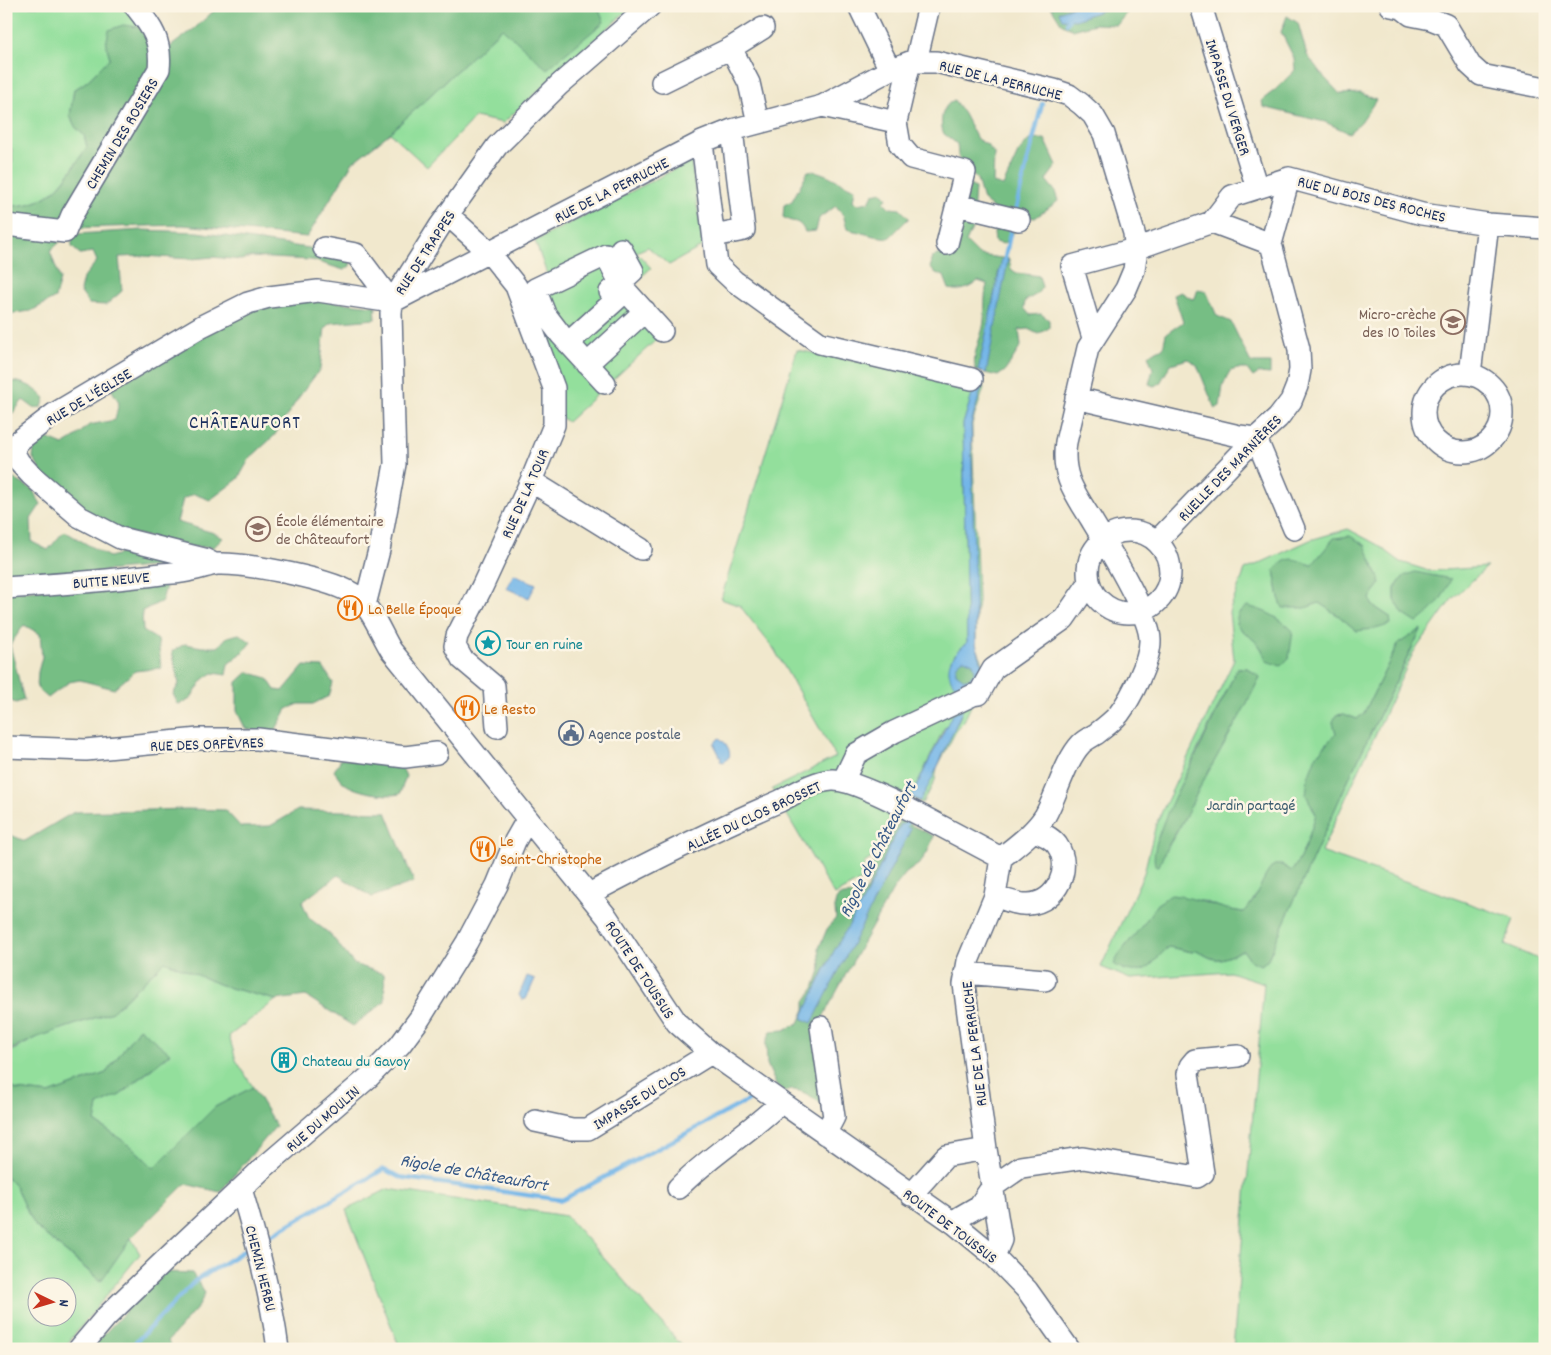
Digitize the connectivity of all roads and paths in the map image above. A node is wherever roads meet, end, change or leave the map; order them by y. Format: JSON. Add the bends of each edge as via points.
{"nodes":[{"id":1,"x":135,"y":6,"type":"edge"},
{"id":2,"x":650,"y":6,"type":"edge"},
{"id":3,"x":859,"y":6,"type":"edge"},
{"id":4,"x":929,"y":6,"type":"edge"},
{"id":5,"x":1202,"y":6,"type":"edge"},
{"id":6,"x":1391,"y":6,"type":"edge"},
{"id":7,"x":763,"y":28,"type":"dead end"},
{"id":8,"x":730,"y":48,"type":"junction"},
{"id":9,"x":913,"y":62,"type":"junction"},
{"id":10,"x":890,"y":70,"type":"junction"},
{"id":11,"x":662,"y":82,"type":"dead end"},
{"id":12,"x":1545,"y":88,"type":"edge"},
{"id":13,"x":822,"y":106,"type":"junction"},
{"id":14,"x":896,"y":122,"type":"junction"},
{"id":15,"x":758,"y":123,"type":"junction"},
{"id":16,"x":732,"y":130,"type":"junction"},
{"id":17,"x":702,"y":142,"type":"junction"},
{"id":18,"x":1289,"y":178,"type":"junction"},
{"id":19,"x":1257,"y":188,"type":"junction"},
{"id":20,"x":957,"y":205,"type":"junction"},
{"id":21,"x":448,"y":214,"type":"junction"},
{"id":22,"x":1019,"y":220,"type":"dead end"},
{"id":23,"x":1212,"y":222,"type":"junction"},
{"id":24,"x":1488,"y":224,"type":"junction"},
{"id":25,"x":6,"y":225,"type":"edge"},
{"id":26,"x":1545,"y":228,"type":"edge"},
{"id":27,"x":714,"y":236,"type":"junction"},
{"id":28,"x":947,"y":244,"type":"dead end"},
{"id":29,"x":1271,"y":244,"type":"junction"},
{"id":30,"x":324,"y":248,"type":"dead end"},
{"id":31,"x":621,"y":249,"type":"dead end"},
{"id":32,"x":1135,"y":249,"type":"junction"},
{"id":33,"x":488,"y":251,"type":"junction"},
{"id":34,"x":620,"y":283,"type":"junction"},
{"id":35,"x":392,"y":302,"type":"junction"},
{"id":36,"x":645,"y":311,"type":"junction"},
{"id":37,"x":600,"y":314,"type":"junction"},
{"id":38,"x":537,"y":318,"type":"junction"},
{"id":39,"x":662,"y":331,"type":"dead end"},
{"id":40,"x":1093,"y":338,"type":"junction"},
{"id":41,"x":565,"y":339,"type":"junction"},
{"id":42,"x":624,"y":339,"type":"junction"},
{"id":43,"x":587,"y":364,"type":"junction"},
{"id":44,"x":1470,"y":374,"type":"dead end"},
{"id":45,"x":972,"y":379,"type":"dead end"},
{"id":46,"x":605,"y":383,"type":"dead end"},
{"id":47,"x":1076,"y":398,"type":"junction"},
{"id":48,"x":1247,"y":437,"type":"junction"},
{"id":49,"x":10,"y":448,"type":"edge"},
{"id":50,"x":531,"y":481,"type":"junction"},
{"id":51,"x":1294,"y":529,"type":"dead end"},
{"id":52,"x":1103,"y":539,"type":"junction"},
{"id":53,"x":1157,"y":541,"type":"junction"},
{"id":54,"x":641,"y":549,"type":"dead end"},
{"id":55,"x":214,"y":564,"type":"junction"},
{"id":56,"x":1089,"y":583,"type":"junction"},
{"id":57,"x":6,"y":588,"type":"edge"},
{"id":58,"x":365,"y":605,"type":"junction"},
{"id":59,"x":1142,"y":611,"type":"junction"},
{"id":60,"x":497,"y":726,"type":"dead end"},
{"id":61,"x":6,"y":747,"type":"edge"},
{"id":62,"x":437,"y":753,"type":"dead end"},
{"id":63,"x":843,"y":781,"type":"junction"},
{"id":64,"x":529,"y":822,"type":"junction"},
{"id":65,"x":1034,"y":830,"type":"junction"},
{"id":66,"x":1001,"y":858,"type":"junction"},
{"id":67,"x":589,"y":894,"type":"junction"},
{"id":68,"x":995,"y":896,"type":"junction"},
{"id":69,"x":965,"y":972,"type":"junction"},
{"id":70,"x":1045,"y":980,"type":"dead end"},
{"id":71,"x":821,"y":1027,"type":"dead end"},
{"id":72,"x":711,"y":1053,"type":"junction"},
{"id":73,"x":1238,"y":1056,"type":"dead end"},
{"id":74,"x":776,"y":1098,"type":"junction"},
{"id":75,"x":535,"y":1121,"type":"dead end"},
{"id":76,"x":825,"y":1134,"type":"junction"},
{"id":77,"x":986,"y":1149,"type":"junction"},
{"id":78,"x":992,"y":1187,"type":"junction"},
{"id":79,"x":678,"y":1188,"type":"dead end"},
{"id":80,"x":241,"y":1189,"type":"junction"},
{"id":81,"x":911,"y":1195,"type":"junction"},
{"id":82,"x":955,"y":1224,"type":"junction"},
{"id":83,"x":994,"y":1256,"type":"junction"},
{"id":84,"x":79,"y":1349,"type":"edge"},
{"id":85,"x":278,"y":1349,"type":"edge"},
{"id":86,"x":1069,"y":1349,"type":"edge"}],
"edges":[{"from":1,"to":25,"type":"street","name":"CHEMIN DES ROSIERS","via":[[152,28],[157,41],[161,56],[159,69],[65,232]]},
{"from":2,"to":21,"type":"street","name":"RUE DE TRAPPES","via":[[497,146]]},
{"from":3,"to":10,"type":"street"},
{"from":4,"to":9,"type":"street"},
{"from":5,"to":19,"type":"street","name":"IMPASSE DU VERGER"},
{"from":6,"to":12,"type":"street","via":[[1446,25],[1470,65],[1481,74]]},
{"from":7,"to":8,"type":"street"},
{"from":8,"to":11,"type":"street"},
{"from":8,"to":15,"type":"street","via":[[749,84]]},
{"from":9,"to":10,"type":"street","name":"RUE DE LA PERRUCHE"},
{"from":9,"to":14,"type":"street"},
{"from":9,"to":32,"type":"street","name":"RUE DE LA PERRUCHE","via":[[936,62],[1054,90],[1081,104],[1093,115],[1104,134],[1134,233]]},
{"from":10,"to":13,"type":"street","name":"RUE DE LA PERRUCHE"},
{"from":13,"to":14,"type":"street"},
{"from":13,"to":15,"type":"street","name":"RUE DE LA PERRUCHE"},
{"from":14,"to":20,"type":"street","via":[[900,145],[911,158],[965,172]]},
{"from":15,"to":16,"type":"street","name":"RUE DE LA PERRUCHE"},
{"from":16,"to":17,"type":"street","name":"RUE DE LA PERRUCHE"},
{"from":16,"to":27,"type":"street","via":[[744,230]]},
{"from":17,"to":27,"type":"street"},
{"from":17,"to":33,"type":"street","name":"RUE DE LA PERRUCHE"},
{"from":18,"to":19,"type":"street"},
{"from":18,"to":24,"type":"street","name":"RUE DU BOIS DES ROCHES","via":[[1422,214]]},
{"from":18,"to":29,"type":"street"},
{"from":19,"to":23,"type":"street","via":[[1232,196]]},
{"from":20,"to":22,"type":"street"},
{"from":20,"to":28,"type":"street"},
{"from":21,"to":33,"type":"street","name":"RUE DE LA TOUR"},
{"from":21,"to":35,"type":"street","name":"RUE DE TRAPPES"},
{"from":23,"to":29,"type":"street"},
{"from":23,"to":32,"type":"street"},
{"from":24,"to":26,"type":"street","name":"RUE DU BOIS DES ROCHES"},
{"from":24,"to":44,"type":"street"},
{"from":27,"to":45,"type":"street","via":[[717,265],[820,343]]},
{"from":29,"to":48,"type":"street","name":"RUELLE DES MARNIÈRES","via":[[1299,349],[1309,372],[1278,418]]},
{"from":30,"to":35,"type":"street","via":[[356,254]]},
{"from":31,"to":34,"type":"street","via":[[633,271]]},
{"from":32,"to":40,"type":"street","name":"RUE DE LA PERRUCHE","via":[[1134,270],[1126,289]]},
{"from":32,"to":40,"type":"street","via":[[1072,266]]},
{"from":33,"to":35,"type":"street"},
{"from":33,"to":38,"type":"street","name":"RUE DE LA TOUR"},
{"from":34,"to":38,"type":"street","via":[[606,255],[535,289]]},
{"from":34,"to":41,"type":"street"},
{"from":35,"to":49,"type":"street","name":"RUE DE L'ÉGLISE","via":[[318,291],[248,302],[54,414]]},
{"from":35,"to":58,"type":"street","name":"RUE DE TRAPPES","via":[[395,464]]},
{"from":36,"to":37,"type":"street","via":[[626,291]]},
{"from":36,"to":39,"type":"street"},
{"from":36,"to":42,"type":"street"},
{"from":37,"to":41,"type":"street"},
{"from":37,"to":42,"type":"street"},
{"from":38,"to":41,"type":"street"},
{"from":38,"to":50,"type":"street","name":"RUE DE LA TOUR","via":[[554,388],[554,426]]},
{"from":40,"to":47,"type":"street","name":"RUE DE LA PERRUCHE"},
{"from":41,"to":43,"type":"street"},
{"from":42,"to":43,"type":"street"},
{"from":43,"to":46,"type":"street"},
{"from":47,"to":48,"type":"street"},
{"from":47,"to":52,"type":"street","name":"RUE DE LA PERRUCHE","via":[[1064,455],[1066,472]]},
{"from":48,"to":51,"type":"street"},
{"from":48,"to":53,"type":"street","name":"RUELLE DES MARNIÈRES"},
{"from":49,"to":55,"type":"street","name":"RUE DE L'ÉGLISE","via":[[26,471],[80,517],[120,538],[204,558]]},
{"from":50,"to":54,"type":"street"},
{"from":50,"to":60,"type":"street","name":"RUE DE LA TOUR","via":[[457,636],[456,646],[462,658],[494,686]]},
{"from":52,"to":53,"type":"street","via":[[1124,530],[1148,534]]},
{"from":52,"to":56,"type":"street","via":[[1090,559]]},
{"from":52,"to":59,"type":"street","name":"RUE DE LA PERRUCHE"},
{"from":53,"to":59,"type":"street","via":[[1170,562],[1168,586],[1153,606]]},
{"from":55,"to":57,"type":"street","name":"BUTTE NEUVE","via":[[190,571]]},
{"from":55,"to":58,"type":"street","via":[[308,578],[343,588]]},
{"from":56,"to":59,"type":"street","via":[[1098,600],[1114,611]]},
{"from":56,"to":63,"type":"street","via":[[1064,619],[993,669],[976,695],[894,732],[856,754]]},
{"from":58,"to":64,"type":"street","name":"ROUTE DE TOUSSUS","via":[[391,650]]},
{"from":59,"to":65,"type":"street","name":"RUE DE LA PERRUCHE","via":[[1150,641],[1133,691],[1119,714],[1081,744]]},
{"from":61,"to":62,"type":"street","name":"RUE DES ORFÈVRES","via":[[86,750],[199,739],[258,739],[405,757]]},
{"from":63,"to":66,"type":"street","name":"ALLÉE DU CLOS BROSSET","via":[[899,804]]},
{"from":63,"to":67,"type":"street","name":"ALLÉE DU CLOS BROSSET","via":[[813,785]]},
{"from":64,"to":67,"type":"street","name":"ROUTE DE TOUSSUS"},
{"from":64,"to":80,"type":"street","name":"RUE DU MOULIN","via":[[514,841],[497,885],[467,942],[400,1046],[350,1095]]},
{"from":65,"to":66,"type":"street","name":"RUE DE LA PERRUCHE"},
{"from":65,"to":68,"type":"street","via":[[1047,836],[1060,851],[1064,865],[1057,888],[1047,898],[1031,904]]},
{"from":66,"to":68,"type":"street","name":"RUE DE LA PERRUCHE"},
{"from":67,"to":72,"type":"street","name":"ROUTE DE TOUSSUS","via":[[677,1023]]},
{"from":68,"to":69,"type":"street","name":"RUE DE LA PERRUCHE"},
{"from":69,"to":70,"type":"street"},
{"from":69,"to":77,"type":"street","name":"RUE DE LA PERRUCHE"},
{"from":71,"to":76,"type":"street","via":[[834,1117]]},
{"from":72,"to":74,"type":"street","name":"ROUTE DE TOUSSUS"},
{"from":72,"to":75,"type":"street","name":"IMPASSE DU CLOS","via":[[588,1129]]},
{"from":73,"to":78,"type":"street","via":[[1195,1060],[1190,1066],[1188,1074],[1202,1173],[1197,1177],[1083,1158],[1021,1167]]},
{"from":74,"to":76,"type":"street","name":"ROUTE DE TOUSSUS"},
{"from":74,"to":79,"type":"street","via":[[763,1119]]},
{"from":76,"to":81,"type":"street","name":"ROUTE DE TOUSSUS"},
{"from":77,"to":78,"type":"street","name":"RUE DE LA PERRUCHE"},
{"from":77,"to":81,"type":"street","via":[[946,1156]]},
{"from":78,"to":82,"type":"street","via":[[979,1206],[960,1217]]},
{"from":78,"to":83,"type":"street","name":"RUE DE LA PERRUCHE","via":[[1001,1240]]},
{"from":80,"to":84,"type":"street","name":"RUE DU MOULIN","via":[[106,1317]]},
{"from":80,"to":85,"type":"street","name":"CHEMIN HERBU","via":[[273,1309]]},
{"from":81,"to":82,"type":"street","name":"ROUTE DE TOUSSUS"},
{"from":82,"to":83,"type":"street","name":"ROUTE DE TOUSSUS"},
{"from":83,"to":86,"type":"street","name":"ROUTE DE TOUSSUS","via":[[1027,1290]]}]}
